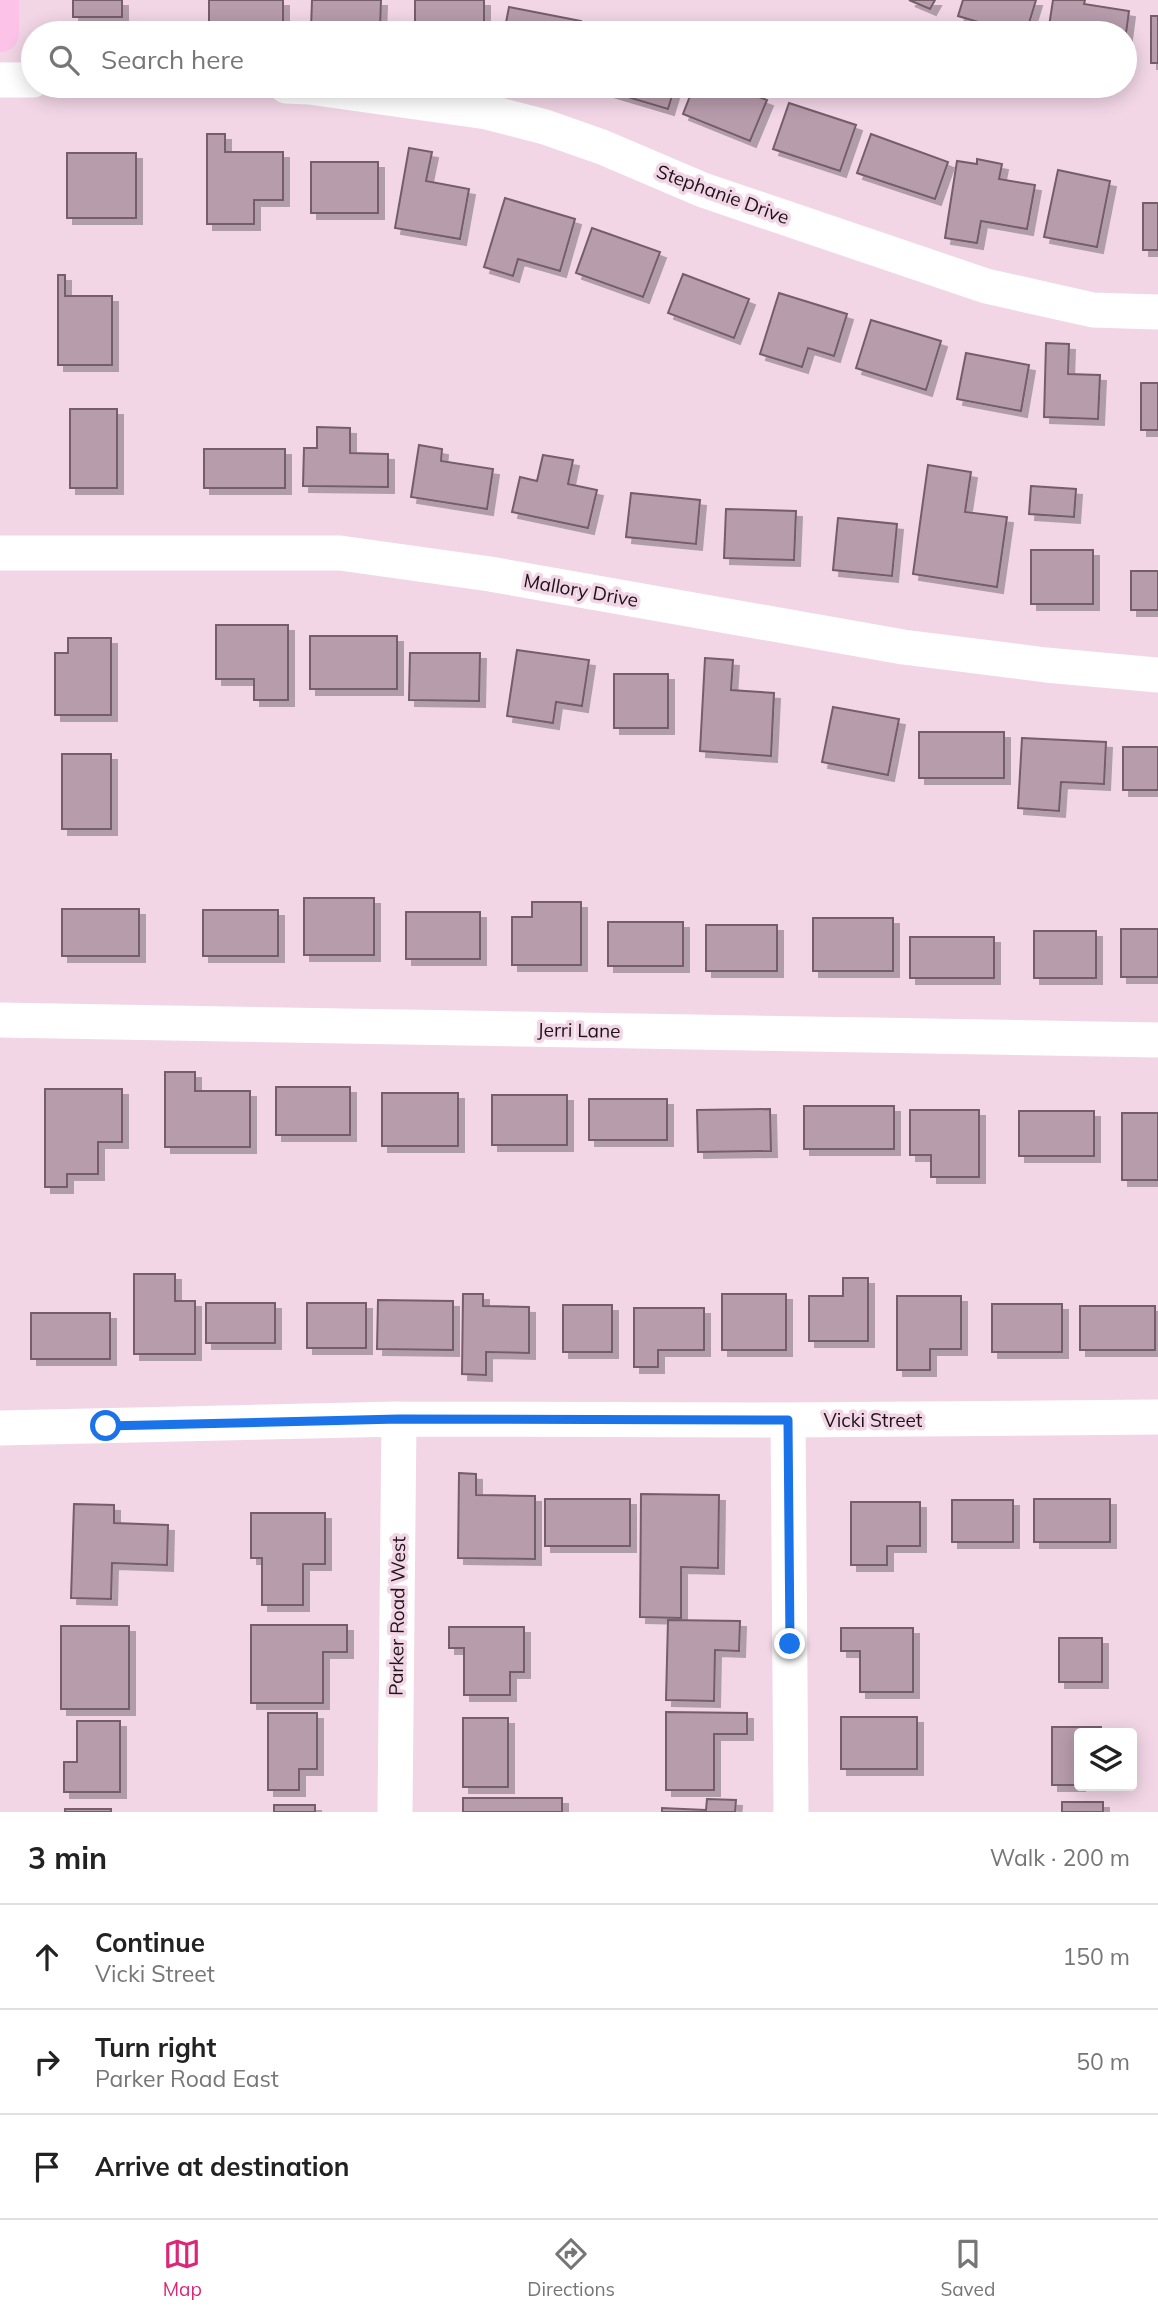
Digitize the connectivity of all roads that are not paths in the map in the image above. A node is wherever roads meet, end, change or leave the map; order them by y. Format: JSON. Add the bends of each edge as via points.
{"nodes":[{"id":1,"x":0,"y":0,"type":"edge"},
{"id":2,"x":0,"y":33,"type":"edge"},
{"id":3,"x":0,"y":80,"type":"edge"},
{"id":4,"x":21,"y":80,"type":"edge"},
{"id":5,"x":383,"y":98,"type":"edge"},
{"id":6,"x":1158,"y":312,"type":"edge"},
{"id":7,"x":0,"y":552,"type":"edge"},
{"id":8,"x":1158,"y":676,"type":"edge"},
{"id":9,"x":0,"y":1020,"type":"edge"},
{"id":10,"x":1158,"y":1040,"type":"edge"},
{"id":11,"x":1158,"y":1418,"type":"edge"},
{"id":12,"x":399,"y":1419,"type":"junction"},
{"id":13,"x":788,"y":1420,"type":"junction"},
{"id":14,"x":0,"y":1428,"type":"edge"},
{"id":15,"x":395,"y":1812,"type":"edge"},
{"id":16,"x":791,"y":1812,"type":"edge"}],
"edges":[{"from":1,"to":2,"type":"main road"},
{"from":3,"to":4,"type":"street"},
{"from":5,"to":6,"type":"street","name":"Stephanie Drive","via":[[498,115],[545,127],[703,190],[986,286],[1093,310]]},
{"from":7,"to":8,"type":"street","name":"Mallory Drive","via":[[340,552],[903,647]]},
{"from":9,"to":10,"type":"street","name":"Jerri Lane"},
{"from":11,"to":13,"type":"street","name":"Vicki Street"},
{"from":12,"to":13,"type":"street","name":"Vicki Street"},
{"from":12,"to":14,"type":"street","name":"Vicki Street"},
{"from":12,"to":15,"type":"street","name":"Parker Road West"},
{"from":13,"to":16,"type":"street"}]}
